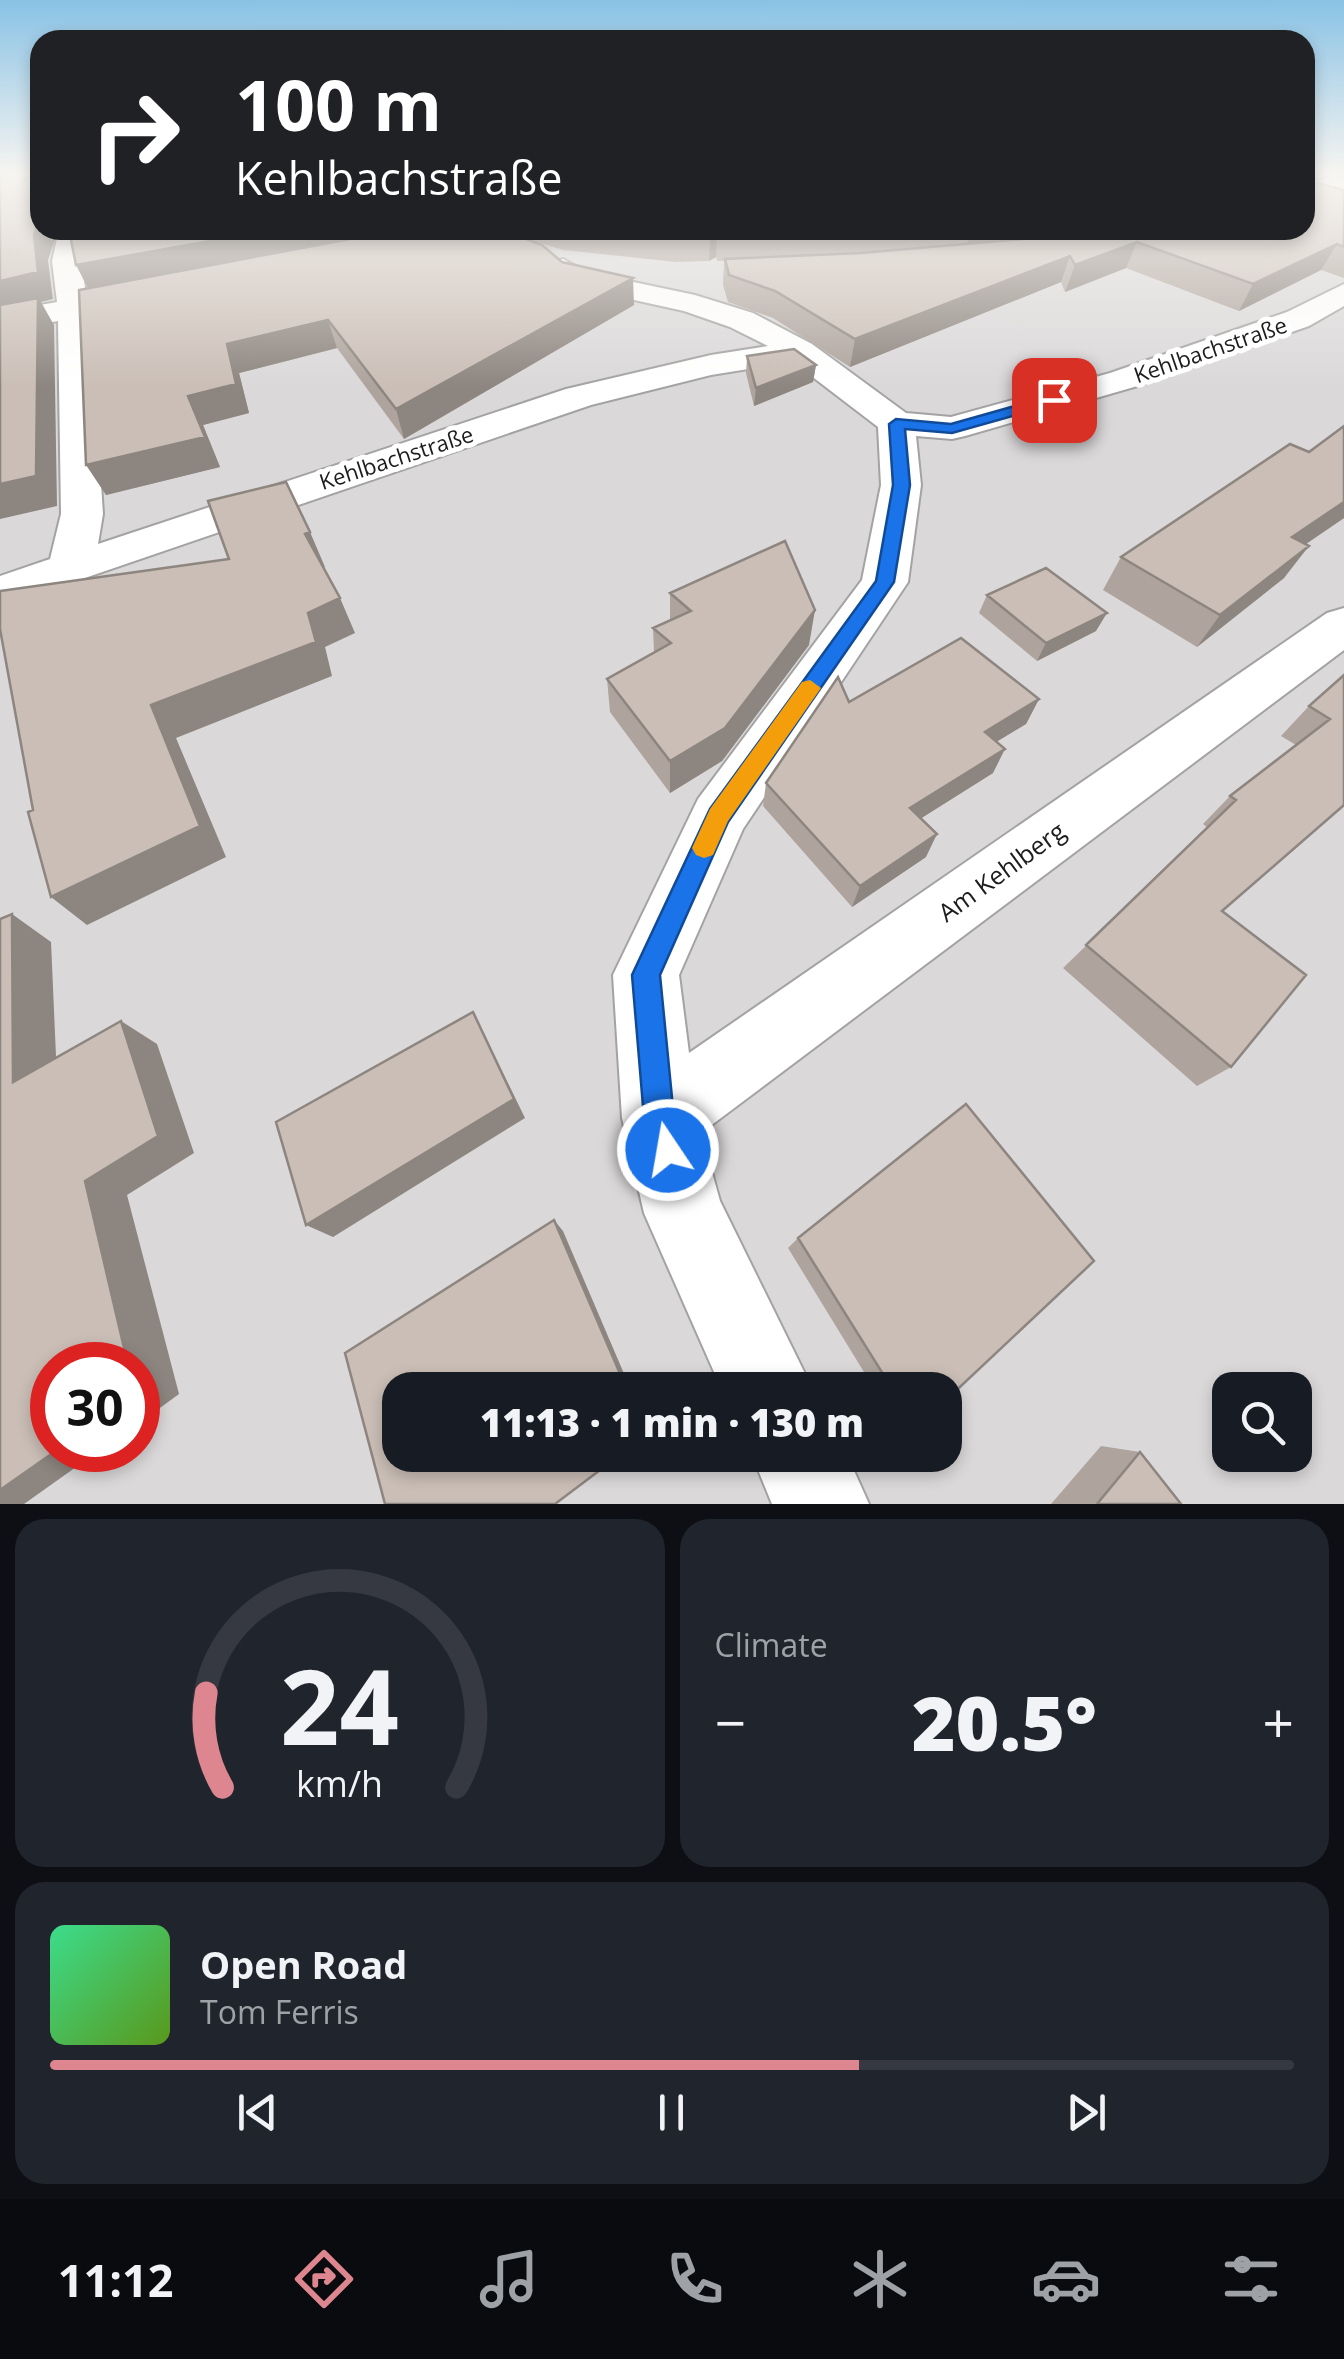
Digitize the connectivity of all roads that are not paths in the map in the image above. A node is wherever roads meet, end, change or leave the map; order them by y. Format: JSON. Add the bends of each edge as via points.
{"nodes":[{"id":1,"x":69,"y":246,"type":"edge"},
{"id":2,"x":696,"y":275,"type":"dead end"},
{"id":3,"x":190,"y":287,"type":"edge"},
{"id":4,"x":1344,"y":293,"type":"edge"},
{"id":5,"x":74,"y":310,"type":"junction"},
{"id":6,"x":0,"y":322,"type":"edge"},
{"id":7,"x":800,"y":351,"type":"junction"},
{"id":8,"x":896,"y":424,"type":"junction"},
{"id":9,"x":72,"y":566,"type":"junction"},
{"id":10,"x":0,"y":592,"type":"edge"},
{"id":11,"x":1344,"y":625,"type":"edge"},
{"id":12,"x":659,"y":1118,"type":"junction"},
{"id":13,"x":759,"y":1372,"type":"edge"},
{"id":14,"x":806,"y":1472,"type":"edge"},
{"id":15,"x":822,"y":1504,"type":"edge"}],
"edges":[{"from":1,"to":5,"type":"street"},
{"from":2,"to":7,"type":"street","via":[[548,259],[576,278],[716,312]]},
{"from":3,"to":5,"type":"street"},
{"from":4,"to":8,"type":"street","name":"Kehlbachstraße","via":[[1298,318],[1122,380],[952,428]]},
{"from":5,"to":6,"type":"street"},
{"from":5,"to":9,"type":"street","via":[[82,514]]},
{"from":7,"to":8,"type":"street"},
{"from":7,"to":9,"type":"street","name":"Kehlbachstraße","via":[[578,397]]},
{"from":8,"to":12,"type":"street","via":[[902,485],[885,582],[719,816],[646,975]]},
{"from":9,"to":10,"type":"street","name":"Kehlbachstraße"},
{"from":11,"to":12,"type":"street","name":"Am Kehlberg"},
{"from":12,"to":13,"type":"street","via":[[684,1213]]},
{"from":14,"to":15,"type":"street"}]}
